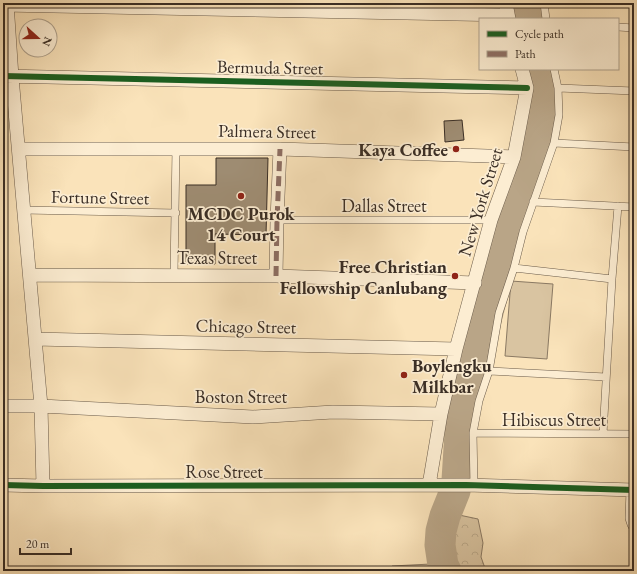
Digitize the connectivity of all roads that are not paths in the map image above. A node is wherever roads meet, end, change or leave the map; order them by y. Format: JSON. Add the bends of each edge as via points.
{"nodes":[{"id":1,"x":544,"y":3,"type":"edge"},
{"id":2,"x":6,"y":5,"type":"edge"},
{"id":3,"x":508,"y":12,"type":"edge"},
{"id":4,"x":546,"y":18,"type":"edge"},
{"id":5,"x":619,"y":27,"type":"edge"},
{"id":6,"x":634,"y":28,"type":"edge"},
{"id":7,"x":522,"y":70,"type":"edge"},
{"id":8,"x":554,"y":70,"type":"edge"},
{"id":9,"x":8,"y":76,"type":"edge"},
{"id":10,"x":527,"y":88,"type":"junction"},
{"id":11,"x":558,"y":88,"type":"junction"},
{"id":12,"x":634,"y":91,"type":"edge"},
{"id":13,"x":554,"y":144,"type":"junction"},
{"id":14,"x":634,"y":147,"type":"edge"},
{"id":15,"x":176,"y":148,"type":"junction"},
{"id":16,"x":19,"y":149,"type":"junction"},
{"id":17,"x":280,"y":149,"type":"junction"},
{"id":18,"x":514,"y":157,"type":"junction"},
{"id":19,"x":533,"y":202,"type":"junction"},
{"id":20,"x":618,"y":206,"type":"junction"},
{"id":21,"x":634,"y":207,"type":"edge"},
{"id":22,"x":24,"y":210,"type":"junction"},
{"id":23,"x":176,"y":214,"type":"junction"},
{"id":24,"x":276,"y":220,"type":"junction"},
{"id":25,"x":491,"y":220,"type":"junction"},
{"id":26,"x":514,"y":268,"type":"junction"},
{"id":27,"x":30,"y":275,"type":"junction"},
{"id":28,"x":174,"y":275,"type":"junction"},
{"id":29,"x":276,"y":276,"type":"junction"},
{"id":30,"x":612,"y":279,"type":"junction"},
{"id":31,"x":475,"y":283,"type":"junction"},
{"id":32,"x":36,"y":339,"type":"junction"},
{"id":33,"x":456,"y":349,"type":"junction"},
{"id":34,"x":489,"y":371,"type":"junction"},
{"id":35,"x":606,"y":377,"type":"junction"},
{"id":36,"x":3,"y":406,"type":"edge"},
{"id":37,"x":41,"y":406,"type":"junction"},
{"id":38,"x":441,"y":414,"type":"junction"},
{"id":39,"x":473,"y":433,"type":"junction"},
{"id":40,"x":603,"y":434,"type":"junction"},
{"id":41,"x":634,"y":434,"type":"edge"},
{"id":42,"x":3,"y":485,"type":"edge"},
{"id":43,"x":429,"y":485,"type":"junction"},
{"id":44,"x":43,"y":486,"type":"junction"},
{"id":45,"x":470,"y":486,"type":"junction"},
{"id":46,"x":634,"y":490,"type":"edge"},
{"id":47,"x":634,"y":524,"type":"edge"}],
"edges":[{"from":1,"to":4,"type":"lane"},
{"from":2,"to":3,"type":"street"},
{"from":2,"to":9,"type":"street"},
{"from":5,"to":6,"type":"lane"},
{"from":7,"to":10,"type":"street","name":"New York Street"},
{"from":8,"to":11,"type":"lane"},
{"from":9,"to":10,"type":"street","name":"Bermuda Street"},
{"from":9,"to":16,"type":"street"},
{"from":10,"to":18,"type":"street","name":"New York Street"},
{"from":11,"to":12,"type":"lane"},
{"from":11,"to":13,"type":"lane","via":[[559,115]]},
{"from":13,"to":14,"type":"lane"},
{"from":13,"to":19,"type":"lane"},
{"from":15,"to":16,"type":"street","name":"Palmera Street"},
{"from":15,"to":17,"type":"street","name":"Palmera Street"},
{"from":15,"to":23,"type":"lane"},
{"from":16,"to":22,"type":"street"},
{"from":17,"to":18,"type":"street","name":"Palmera Street"},
{"from":17,"to":24,"type":"street"},
{"from":18,"to":25,"type":"street","name":"New York Street"},
{"from":19,"to":20,"type":"lane"},
{"from":19,"to":26,"type":"lane"},
{"from":20,"to":21,"type":"lane"},
{"from":20,"to":30,"type":"lane"},
{"from":22,"to":23,"type":"lane","name":"Fortune Street"},
{"from":22,"to":27,"type":"street"},
{"from":23,"to":28,"type":"lane"},
{"from":24,"to":25,"type":"lane","name":"Dallas Street"},
{"from":24,"to":29,"type":"street"},
{"from":25,"to":31,"type":"street","name":"New York Street"},
{"from":26,"to":30,"type":"lane"},
{"from":26,"to":34,"type":"lane","via":[[499,313]]},
{"from":27,"to":28,"type":"street","name":"Texas Street"},
{"from":27,"to":32,"type":"street"},
{"from":28,"to":29,"type":"street","name":"Texas Street"},
{"from":29,"to":31,"type":"street","name":"Texas Street"},
{"from":30,"to":35,"type":"lane"},
{"from":31,"to":33,"type":"street","name":"New York Street"},
{"from":32,"to":33,"type":"street","name":"Chicago Street"},
{"from":32,"to":37,"type":"street"},
{"from":33,"to":38,"type":"street","name":"New York Street"},
{"from":34,"to":35,"type":"lane"},
{"from":34,"to":39,"type":"lane","via":[[479,401]]},
{"from":35,"to":40,"type":"lane"},
{"from":36,"to":37,"type":"street","name":"Boston Street"},
{"from":37,"to":38,"type":"street","name":"Boston Street","via":[[253,417],[333,412]]},
{"from":37,"to":44,"type":"street"},
{"from":38,"to":43,"type":"street","name":"New York Street"},
{"from":39,"to":40,"type":"lane","name":"Hibiscus Street"},
{"from":39,"to":45,"type":"lane"},
{"from":40,"to":41,"type":"lane","name":"Hibiscus Street"},
{"from":42,"to":44,"type":"street","name":"Rose Street"},
{"from":43,"to":44,"type":"street","name":"Rose Street"},
{"from":43,"to":45,"type":"street","name":"Rose Street"},
{"from":45,"to":46,"type":"street","name":"Rose Street"},
{"from":46,"to":47,"type":"street"}]}
